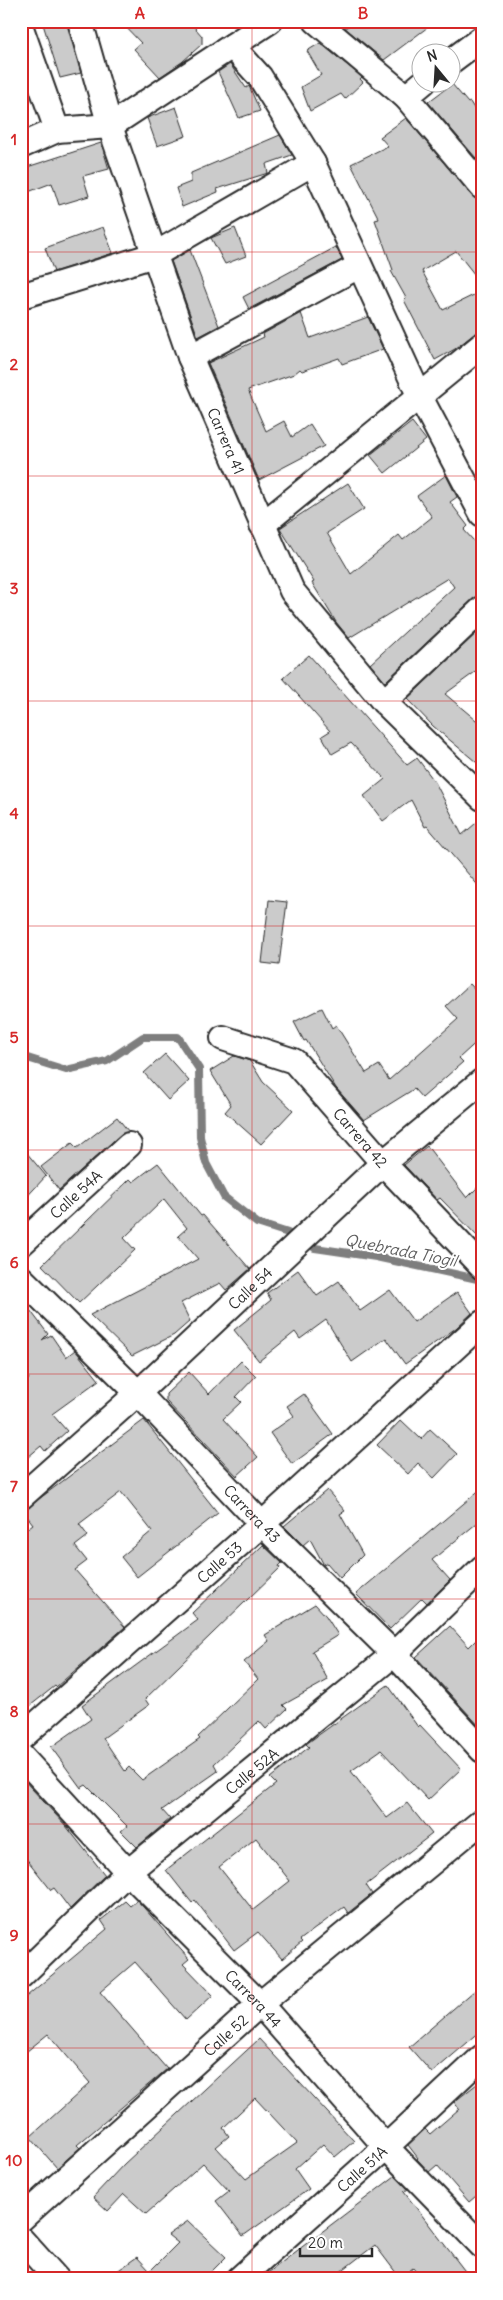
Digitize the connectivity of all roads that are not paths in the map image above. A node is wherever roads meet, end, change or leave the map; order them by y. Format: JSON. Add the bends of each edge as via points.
{"nodes":[{"id":1,"x":80,"y":21,"type":"edge"},
{"id":2,"x":270,"y":21,"type":"edge"},
{"id":3,"x":316,"y":21,"type":"edge"},
{"id":4,"x":21,"y":28,"type":"edge"},
{"id":5,"x":482,"y":38,"type":"edge"},
{"id":6,"x":232,"y":46,"type":"junction"},
{"id":7,"x":460,"y":54,"type":"edge"},
{"id":8,"x":412,"y":92,"type":"edge"},
{"id":9,"x":406,"y":97,"type":"junction"},
{"id":10,"x":110,"y":126,"type":"junction"},
{"id":11,"x":57,"y":130,"type":"junction"},
{"id":12,"x":21,"y":146,"type":"edge"},
{"id":13,"x":313,"y":163,"type":"junction"},
{"id":14,"x":482,"y":188,"type":"edge"},
{"id":15,"x":154,"y":256,"type":"junction"},
{"id":16,"x":359,"y":266,"type":"junction"},
{"id":17,"x":21,"y":296,"type":"edge"},
{"id":18,"x":482,"y":345,"type":"edge"},
{"id":19,"x":190,"y":356,"type":"junction"},
{"id":20,"x":418,"y":395,"type":"junction"},
{"id":21,"x":482,"y":514,"type":"edge"},
{"id":22,"x":262,"y":525,"type":"junction"},
{"id":23,"x":482,"y":608,"type":"edge"},
{"id":24,"x":384,"y":702,"type":"junction"},
{"id":25,"x":482,"y":798,"type":"edge"},
{"id":26,"x":223,"y":1038,"type":"dead end"},
{"id":27,"x":482,"y":1081,"type":"edge"},
{"id":28,"x":129,"y":1145,"type":"dead end"},
{"id":29,"x":383,"y":1163,"type":"junction"},
{"id":30,"x":21,"y":1244,"type":"edge"},
{"id":31,"x":482,"y":1267,"type":"edge"},
{"id":32,"x":21,"y":1278,"type":"edge"},
{"id":33,"x":482,"y":1323,"type":"edge"},
{"id":34,"x":138,"y":1393,"type":"junction"},
{"id":35,"x":21,"y":1498,"type":"edge"},
{"id":36,"x":262,"y":1524,"type":"junction"},
{"id":37,"x":482,"y":1568,"type":"edge"},
{"id":38,"x":394,"y":1654,"type":"junction"},
{"id":39,"x":21,"y":1738,"type":"edge"},
{"id":40,"x":482,"y":1750,"type":"edge"},
{"id":41,"x":21,"y":1756,"type":"edge"},
{"id":42,"x":482,"y":1821,"type":"edge"},
{"id":43,"x":128,"y":1872,"type":"junction"},
{"id":44,"x":21,"y":1976,"type":"edge"},
{"id":45,"x":260,"y":2004,"type":"junction"},
{"id":46,"x":482,"y":2057,"type":"edge"},
{"id":47,"x":386,"y":2147,"type":"junction"},
{"id":48,"x":21,"y":2219,"type":"edge"},
{"id":49,"x":21,"y":2239,"type":"edge"},
{"id":50,"x":482,"y":2246,"type":"edge"},
{"id":51,"x":57,"y":2279,"type":"edge"},
{"id":52,"x":239,"y":2279,"type":"edge"}],
"edges":[{"from":1,"to":10,"type":"street","name":"Carrera 41"},
{"from":2,"to":6,"type":"street"},
{"from":3,"to":9,"type":"street"},
{"from":4,"to":11,"type":"street"},
{"from":5,"to":7,"type":"street"},
{"from":6,"to":10,"type":"street"},
{"from":6,"to":13,"type":"street","via":[[260,77]]},
{"from":8,"to":9,"type":"street"},
{"from":9,"to":14,"type":"street"},
{"from":10,"to":11,"type":"street"},
{"from":10,"to":15,"type":"street","name":"Carrera 41"},
{"from":11,"to":12,"type":"street"},
{"from":13,"to":15,"type":"street"},
{"from":13,"to":16,"type":"street"},
{"from":15,"to":17,"type":"street"},
{"from":15,"to":19,"type":"street","name":"Carrera 41"},
{"from":16,"to":19,"type":"street"},
{"from":16,"to":20,"type":"street"},
{"from":18,"to":20,"type":"street"},
{"from":19,"to":22,"type":"street","name":"Carrera 41"},
{"from":20,"to":21,"type":"street"},
{"from":20,"to":22,"type":"street"},
{"from":22,"to":24,"type":"street","name":"Carrera 41","via":[[292,591]]},
{"from":23,"to":24,"type":"street"},
{"from":24,"to":25,"type":"street","name":"Carrera 41"},
{"from":26,"to":29,"type":"street","name":"Carrera 42","via":[[294,1061]]},
{"from":27,"to":29,"type":"street","name":"Calle 54"},
{"from":28,"to":30,"type":"street","name":"Calle 54A"},
{"from":29,"to":31,"type":"street","name":"Carrera 42"},
{"from":29,"to":34,"type":"street","name":"Calle 54"},
{"from":32,"to":34,"type":"street","name":"Carrera 43"},
{"from":33,"to":36,"type":"street","name":"Calle 53"},
{"from":34,"to":35,"type":"street","name":"Calle 54"},
{"from":34,"to":36,"type":"street","name":"Carrera 43"},
{"from":36,"to":38,"type":"street","name":"Carrera 43"},
{"from":36,"to":39,"type":"street","name":"Calle 53"},
{"from":37,"to":38,"type":"street","name":"Calle 52A"},
{"from":38,"to":40,"type":"street","name":"Carrera 43"},
{"from":38,"to":43,"type":"street","name":"Calle 52A"},
{"from":41,"to":43,"type":"street","name":"Carrera 44"},
{"from":42,"to":45,"type":"street","name":"Calle 52"},
{"from":43,"to":44,"type":"street","name":"Calle 52A"},
{"from":43,"to":45,"type":"street","name":"Carrera 44"},
{"from":45,"to":47,"type":"street","name":"Carrera 44"},
{"from":45,"to":48,"type":"street","name":"Calle 52"},
{"from":46,"to":47,"type":"street","name":"Calle 51A"},
{"from":47,"to":50,"type":"street","name":"Carrera 44"},
{"from":47,"to":52,"type":"street","name":"Calle 51A"},
{"from":49,"to":51,"type":"street"}]}
